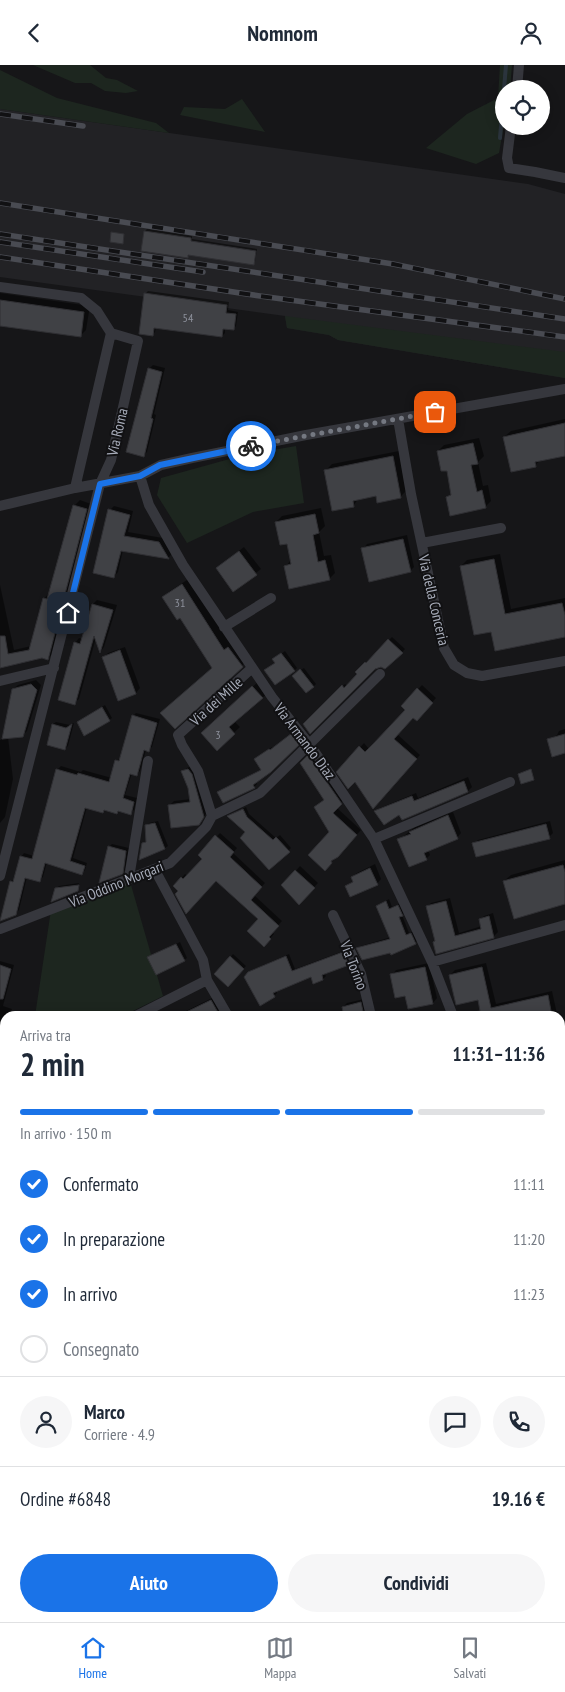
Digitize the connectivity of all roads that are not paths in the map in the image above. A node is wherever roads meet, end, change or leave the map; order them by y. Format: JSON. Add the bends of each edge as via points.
{"nodes":[{"id":1,"x":519,"y":65,"type":"edge"},
{"id":2,"x":518,"y":80,"type":"edge"},
{"id":3,"x":510,"y":135,"type":"edge"},
{"id":4,"x":565,"y":178,"type":"edge"},
{"id":5,"x":0,"y":287,"type":"edge"},
{"id":6,"x":111,"y":333,"type":"junction"},
{"id":7,"x":565,"y":389,"type":"edge"},
{"id":8,"x":398,"y":419,"type":"junction"},
{"id":9,"x":140,"y":476,"type":"junction"},
{"id":10,"x":100,"y":484,"type":"junction"},
{"id":11,"x":75,"y":488,"type":"junction"},
{"id":12,"x":0,"y":506,"type":"edge"},
{"id":13,"x":501,"y":528,"type":"dead end"},
{"id":14,"x":422,"y":543,"type":"junction"},
{"id":15,"x":271,"y":598,"type":"dead end"},
{"id":16,"x":224,"y":627,"type":"junction"},
{"id":17,"x":565,"y":661,"type":"edge"},
{"id":18,"x":54,"y":668,"type":"junction"},
{"id":19,"x":252,"y":668,"type":"junction"},
{"id":20,"x":380,"y":674,"type":"dead end"},
{"id":21,"x":0,"y":681,"type":"edge"},
{"id":22,"x":310,"y":745,"type":"junction"},
{"id":23,"x":148,"y":761,"type":"dead end"},
{"id":24,"x":510,"y":782,"type":"dead end"},
{"id":25,"x":212,"y":816,"type":"junction"},
{"id":26,"x":374,"y":839,"type":"junction"},
{"id":27,"x":155,"y":870,"type":"junction"},
{"id":28,"x":0,"y":876,"type":"edge"},
{"id":29,"x":129,"y":878,"type":"junction"},
{"id":30,"x":333,"y":915,"type":"dead end"},
{"id":31,"x":565,"y":925,"type":"edge"},
{"id":32,"x":0,"y":929,"type":"edge"},
{"id":33,"x":432,"y":962,"type":"junction"},
{"id":34,"x":208,"y":980,"type":"junction"},
{"id":35,"x":146,"y":1011,"type":"edge"},
{"id":36,"x":225,"y":1011,"type":"edge"},
{"id":37,"x":370,"y":1011,"type":"edge"},
{"id":38,"x":451,"y":1011,"type":"edge"}],
"edges":[{"from":1,"to":2,"type":"street"},
{"from":3,"to":4,"type":"street","via":[[509,168]]},
{"from":5,"to":6,"type":"street","via":[[81,298],[97,311]]},
{"from":6,"to":10,"type":"street","name":"Via Roma","via":[[138,341],[111,460]]},
{"from":6,"to":11,"type":"street","name":"Via Roma"},
{"from":7,"to":8,"type":"street"},
{"from":8,"to":9,"type":"street","via":[[160,465]]},
{"from":8,"to":14,"type":"street","name":"Via della Conceria"},
{"from":9,"to":10,"type":"street"},
{"from":9,"to":16,"type":"street","name":"Via Armando Diaz","via":[[149,505]]},
{"from":10,"to":11,"type":"street"},
{"from":10,"to":18,"type":"street","name":"Via Roma"},
{"from":11,"to":12,"type":"street"},
{"from":13,"to":14,"type":"street"},
{"from":14,"to":17,"type":"street","name":"Via della Conceria","via":[[444,648],[454,665],[467,673],[482,676]]},
{"from":15,"to":16,"type":"street"},
{"from":16,"to":19,"type":"street","name":"Via Armando Diaz"},
{"from":18,"to":21,"type":"street"},
{"from":18,"to":28,"type":"street","name":"Via Roma"},
{"from":19,"to":22,"type":"street","name":"Via Armando Diaz"},
{"from":19,"to":25,"type":"street","name":"Via dei Mille","via":[[178,735],[198,771]]},
{"from":20,"to":22,"type":"street","name":"Via Oddino Morgari"},
{"from":22,"to":25,"type":"street","name":"Via Oddino Morgari","via":[[260,793]]},
{"from":22,"to":26,"type":"street","name":"Via Armando Diaz"},
{"from":23,"to":29,"type":"street"},
{"from":24,"to":26,"type":"street"},
{"from":25,"to":27,"type":"street","name":"Via Oddino Morgari","via":[[206,827],[170,863]]},
{"from":26,"to":33,"type":"street","name":"Via Armando Diaz"},
{"from":27,"to":29,"type":"street","name":"Via Oddino Morgari"},
{"from":27,"to":34,"type":"street","via":[[203,959]]},
{"from":29,"to":32,"type":"street","name":"Via Oddino Morgari"},
{"from":30,"to":37,"type":"street","name":"Via Torino","via":[[361,974]]},
{"from":31,"to":33,"type":"street"},
{"from":33,"to":38,"type":"street","name":"Via Armando Diaz"},
{"from":34,"to":35,"type":"street"},
{"from":34,"to":36,"type":"street"}]}
